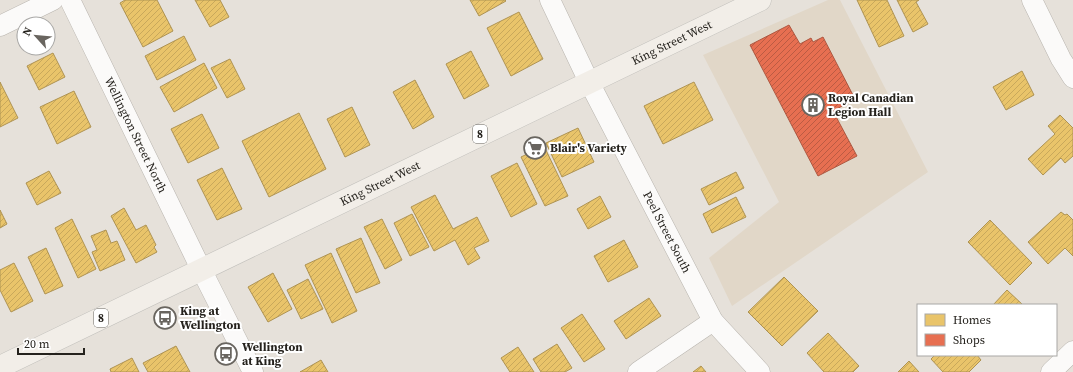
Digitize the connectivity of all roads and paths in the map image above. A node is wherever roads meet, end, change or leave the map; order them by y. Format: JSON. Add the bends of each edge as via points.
{"nodes":[{"id":1,"x":53,"y":0,"type":"edge"},
{"id":2,"x":70,"y":0,"type":"edge"},
{"id":3,"x":550,"y":0,"type":"edge"},
{"id":4,"x":760,"y":0,"type":"edge"},
{"id":5,"x":1032,"y":0,"type":"edge"},
{"id":6,"x":0,"y":26,"type":"edge"},
{"id":7,"x":1073,"y":78,"type":"edge"},
{"id":8,"x":589,"y":82,"type":"junction"},
{"id":9,"x":201,"y":269,"type":"junction"},
{"id":10,"x":713,"y":321,"type":"junction"},
{"id":11,"x":1073,"y":352,"type":"edge"},
{"id":12,"x":0,"y":367,"type":"edge"},
{"id":13,"x":253,"y":372,"type":"edge"},
{"id":14,"x":638,"y":372,"type":"edge"},
{"id":15,"x":760,"y":372,"type":"edge"},
{"id":16,"x":1051,"y":372,"type":"edge"}],
"edges":[{"from":1,"to":6,"type":"street"},
{"from":2,"to":9,"type":"street","name":"Wellington Street North"},
{"from":3,"to":8,"type":"street","name":"Peel Street South"},
{"from":4,"to":8,"type":"main road","name":"King Street West","number":"8"},
{"from":5,"to":7,"type":"street","via":[[1061,60]]},
{"from":8,"to":9,"type":"main road","name":"King Street West","number":"8"},
{"from":8,"to":10,"type":"street","name":"Peel Street South"},
{"from":9,"to":12,"type":"main road","name":"King Street West","number":"8"},
{"from":9,"to":13,"type":"street","name":"Wellington Street North"},
{"from":10,"to":14,"type":"street"},
{"from":10,"to":15,"type":"street","name":"Peel Street South"},
{"from":11,"to":16,"type":"street"}]}
